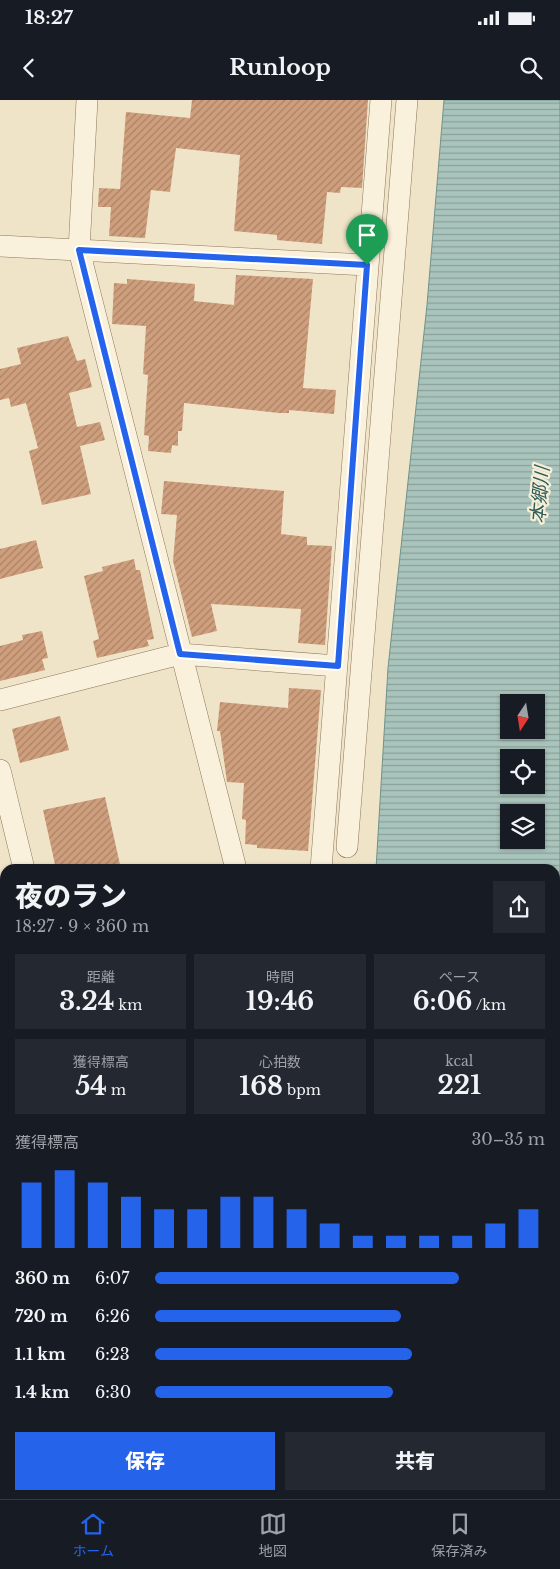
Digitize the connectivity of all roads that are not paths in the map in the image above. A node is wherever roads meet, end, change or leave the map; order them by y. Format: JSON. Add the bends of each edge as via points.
{"nodes":[{"id":1,"x":87,"y":100,"type":"edge"},
{"id":2,"x":382,"y":100,"type":"edge"},
{"id":3,"x":407,"y":100,"type":"edge"},
{"id":4,"x":0,"y":246,"type":"edge"},
{"id":5,"x":79,"y":250,"type":"junction"},
{"id":6,"x":367,"y":265,"type":"junction"},
{"id":7,"x":180,"y":654,"type":"junction"},
{"id":8,"x":338,"y":666,"type":"junction"},
{"id":9,"x":0,"y":700,"type":"edge"},
{"id":10,"x":0,"y":770,"type":"edge"},
{"id":11,"x":347,"y":847,"type":"dead end"},
{"id":12,"x":23,"y":864,"type":"edge"},
{"id":13,"x":235,"y":864,"type":"edge"},
{"id":14,"x":322,"y":864,"type":"edge"}],
"edges":[{"from":1,"to":5,"type":"street"},
{"from":2,"to":6,"type":"street"},
{"from":3,"to":11,"type":"street"},
{"from":4,"to":5,"type":"street"},
{"from":5,"to":6,"type":"street"},
{"from":5,"to":7,"type":"street"},
{"from":6,"to":8,"type":"street"},
{"from":7,"to":8,"type":"street"},
{"from":7,"to":9,"type":"street"},
{"from":7,"to":13,"type":"street"},
{"from":8,"to":14,"type":"street"},
{"from":10,"to":12,"type":"street"}]}
